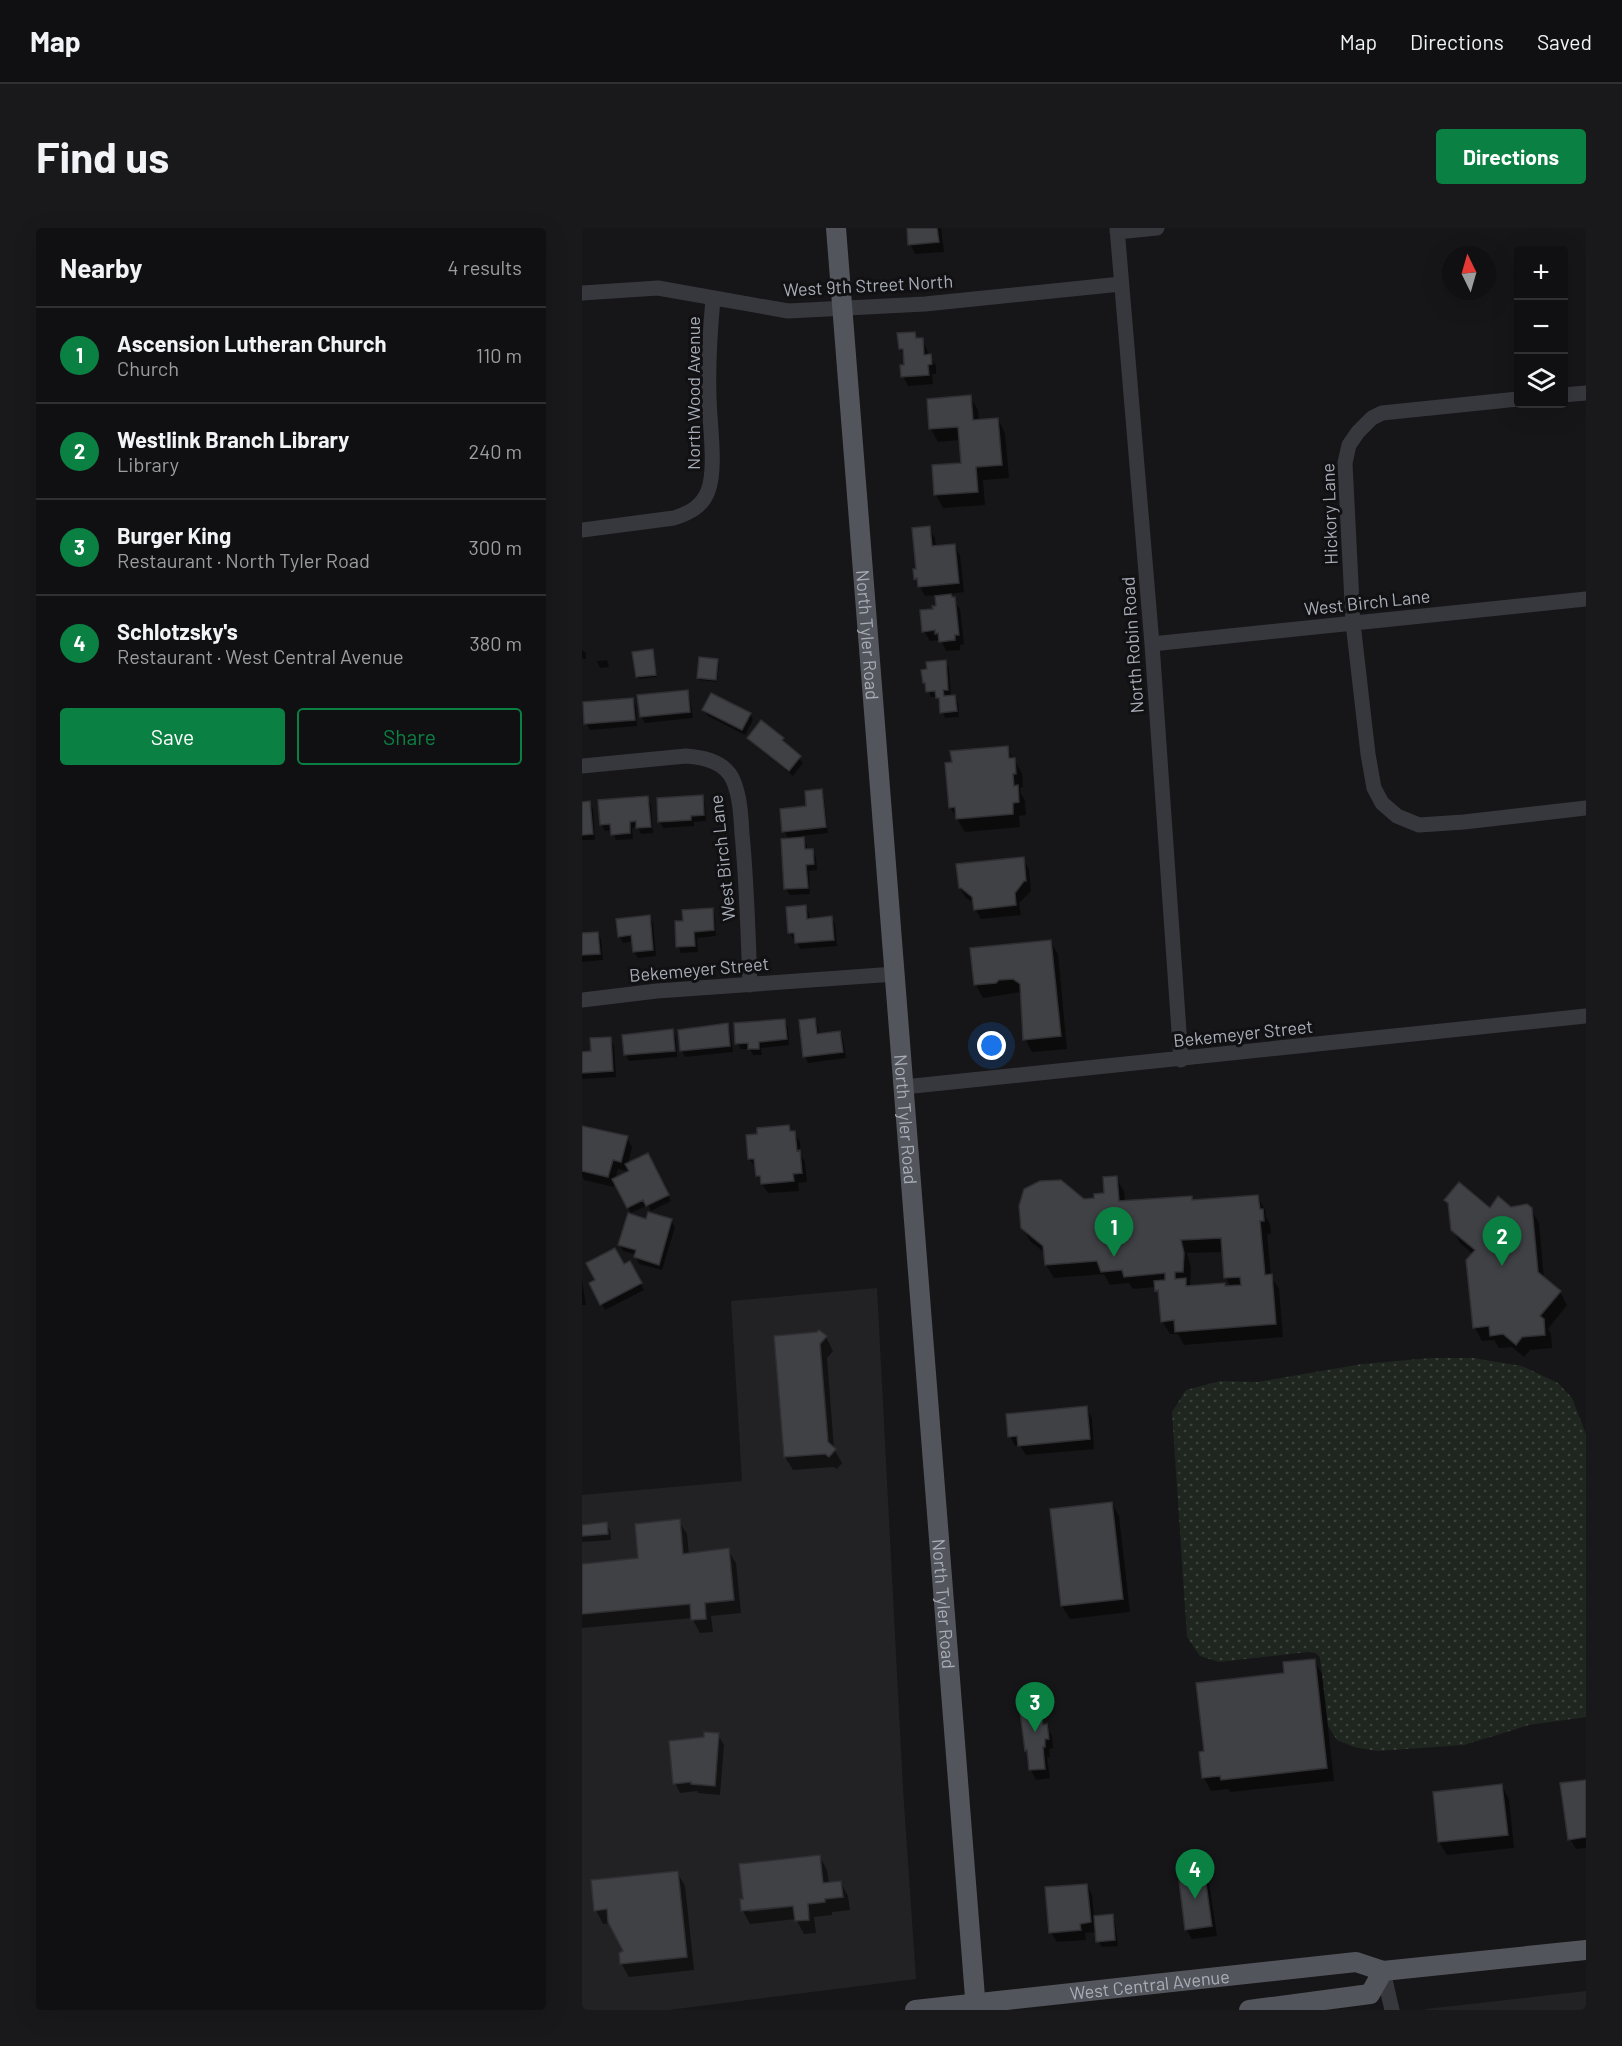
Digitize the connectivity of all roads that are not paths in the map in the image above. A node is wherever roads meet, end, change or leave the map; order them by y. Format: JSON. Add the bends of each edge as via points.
{"nodes":[{"id":1,"x":836,"y":228,"type":"edge"},
{"id":2,"x":1157,"y":228,"type":"edge"},
{"id":3,"x":1117,"y":230,"type":"edge"},
{"id":4,"x":1121,"y":284,"type":"junction"},
{"id":5,"x":582,"y":293,"type":"edge"},
{"id":6,"x":713,"y":299,"type":"junction"},
{"id":7,"x":842,"y":308,"type":"junction"},
{"id":8,"x":1586,"y":393,"type":"edge"},
{"id":9,"x":1568,"y":395,"type":"edge"},
{"id":10,"x":1514,"y":399,"type":"edge"},
{"id":11,"x":582,"y":530,"type":"edge"},
{"id":12,"x":1586,"y":599,"type":"edge"},
{"id":13,"x":1353,"y":622,"type":"junction"},
{"id":14,"x":1152,"y":644,"type":"junction"},
{"id":15,"x":582,"y":766,"type":"edge"},
{"id":16,"x":1586,"y":808,"type":"edge"},
{"id":17,"x":895,"y":974,"type":"junction"},
{"id":18,"x":750,"y":985,"type":"junction"},
{"id":19,"x":582,"y":1000,"type":"edge"},
{"id":20,"x":1586,"y":1016,"type":"edge"},
{"id":21,"x":1181,"y":1060,"type":"junction"},
{"id":22,"x":904,"y":1087,"type":"junction"},
{"id":23,"x":1586,"y":1950,"type":"edge"},
{"id":24,"x":1383,"y":1971,"type":"junction"},
{"id":25,"x":976,"y":2007,"type":"edge"},
{"id":26,"x":915,"y":2010,"type":"edge"},
{"id":27,"x":1249,"y":2010,"type":"edge"},
{"id":28,"x":1392,"y":2010,"type":"edge"}],
"edges":[{"from":1,"to":7,"type":"main road","name":"North Tyler Road"},
{"from":2,"to":3,"type":"street"},
{"from":3,"to":4,"type":"street","name":"North Robin Road"},
{"from":4,"to":7,"type":"street","name":"West 9th Street North","via":[[925,304]]},
{"from":4,"to":14,"type":"street","name":"North Robin Road"},
{"from":5,"to":6,"type":"street","name":"West 9th Street North","via":[[658,288]]},
{"from":6,"to":7,"type":"street","name":"West 9th Street North","via":[[788,311]]},
{"from":6,"to":11,"type":"street","name":"North Wood Avenue","via":[[709,356],[712,480],[707,494],[688,514]]},
{"from":7,"to":17,"type":"main road","name":"North Tyler Road"},
{"from":8,"to":9,"type":"street"},
{"from":10,"to":13,"type":"street","name":"Hickory Lane","via":[[1382,413],[1358,432],[1349,445],[1345,463]]},
{"from":12,"to":13,"type":"street","name":"West Birch Lane"},
{"from":13,"to":14,"type":"street","name":"West Birch Lane"},
{"from":13,"to":16,"type":"street","name":"Hickory Lane","via":[[1374,788],[1382,803],[1398,816],[1419,825]]},
{"from":14,"to":21,"type":"street","name":"North Robin Road"},
{"from":15,"to":18,"type":"street","name":"West Birch Lane","via":[[701,757],[719,764],[732,778],[740,807],[746,872]]},
{"from":17,"to":18,"type":"street","name":"Bekemeyer Street"},
{"from":17,"to":22,"type":"main road","name":"North Tyler Road"},
{"from":18,"to":19,"type":"street","name":"Bekemeyer Street"},
{"from":20,"to":21,"type":"street","name":"Bekemeyer Street"},
{"from":21,"to":22,"type":"street","name":"Bekemeyer Street"},
{"from":22,"to":25,"type":"main road","name":"North Tyler Road"},
{"from":23,"to":24,"type":"main road","name":"West Central Avenue"},
{"from":24,"to":25,"type":"main road","name":"West Central Avenue","via":[[1356,1962]]},
{"from":24,"to":27,"type":"main road","via":[[1370,1994]]},
{"from":24,"to":28,"type":"street"},
{"from":25,"to":26,"type":"main road","name":"West Central Avenue"}]}
